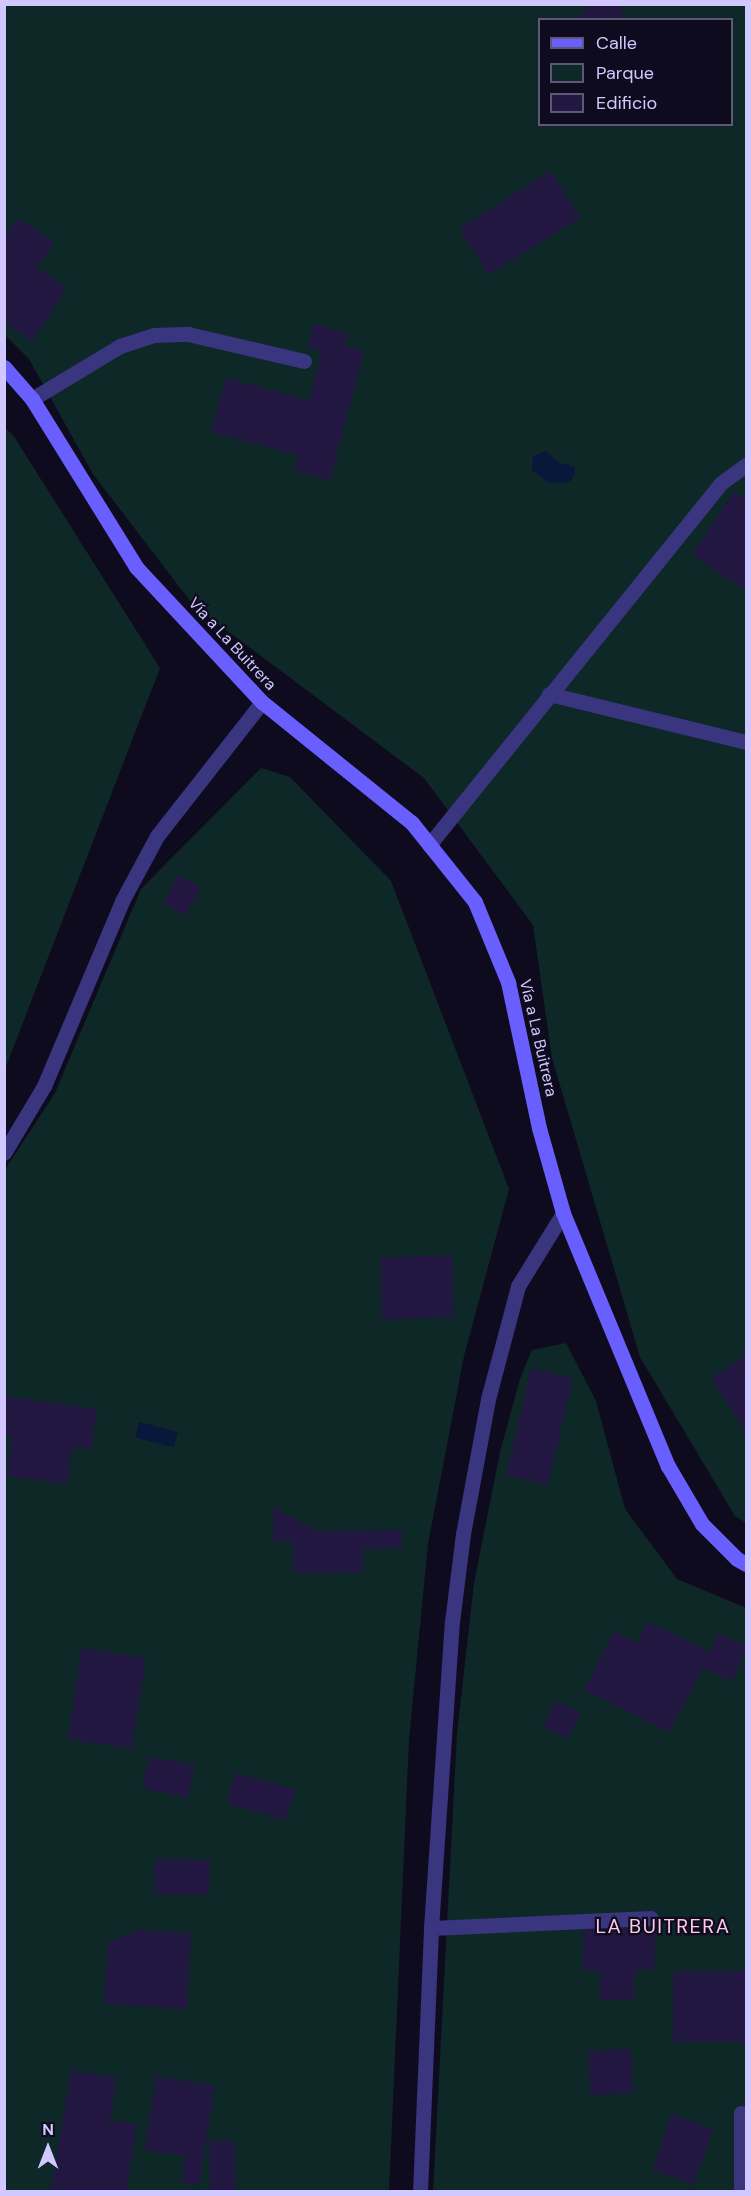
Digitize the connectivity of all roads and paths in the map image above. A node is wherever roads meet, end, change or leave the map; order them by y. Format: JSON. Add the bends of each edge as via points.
{"nodes":[{"id":1,"x":303,"y":361,"type":"dead end"},
{"id":2,"x":4,"y":367,"type":"edge"},
{"id":3,"x":32,"y":399,"type":"junction"},
{"id":4,"x":747,"y":465,"type":"edge"},
{"id":5,"x":549,"y":694,"type":"junction"},
{"id":6,"x":262,"y":702,"type":"junction"},
{"id":7,"x":747,"y":742,"type":"edge"},
{"id":8,"x":429,"y":845,"type":"junction"},
{"id":9,"x":4,"y":1153,"type":"edge"},
{"id":10,"x":563,"y":1213,"type":"junction"},
{"id":11,"x":747,"y":1564,"type":"edge"},
{"id":12,"x":651,"y":1918,"type":"dead end"},
{"id":13,"x":431,"y":1928,"type":"junction"},
{"id":14,"x":741,"y":2112,"type":"dead end"},
{"id":15,"x":420,"y":2192,"type":"edge"},
{"id":16,"x":741,"y":2192,"type":"edge"}],
"edges":[{"from":1,"to":3,"type":"street","via":[[188,334],[153,335],[120,346]]},
{"from":2,"to":3,"type":"street","name":"Vía a La Buitrera"},
{"from":3,"to":6,"type":"street","name":"Vía a La Buitrera","via":[[136,567]]},
{"from":4,"to":5,"type":"street","via":[[721,483]]},
{"from":5,"to":7,"type":"street"},
{"from":5,"to":8,"type":"street"},
{"from":6,"to":8,"type":"street","name":"Vía a La Buitrera","via":[[412,823]]},
{"from":6,"to":9,"type":"street","via":[[157,836],[122,901],[44,1086]]},
{"from":8,"to":10,"type":"street","name":"Vía a La Buitrera","via":[[475,902],[508,982],[539,1128]]},
{"from":10,"to":11,"type":"street","name":"Vía a La Buitrera","via":[[669,1466],[702,1524]]},
{"from":10,"to":13,"type":"street","via":[[519,1286],[488,1399],[463,1534],[452,1622]]},
{"from":12,"to":13,"type":"street"},
{"from":13,"to":15,"type":"street"},
{"from":14,"to":16,"type":"street"}]}
